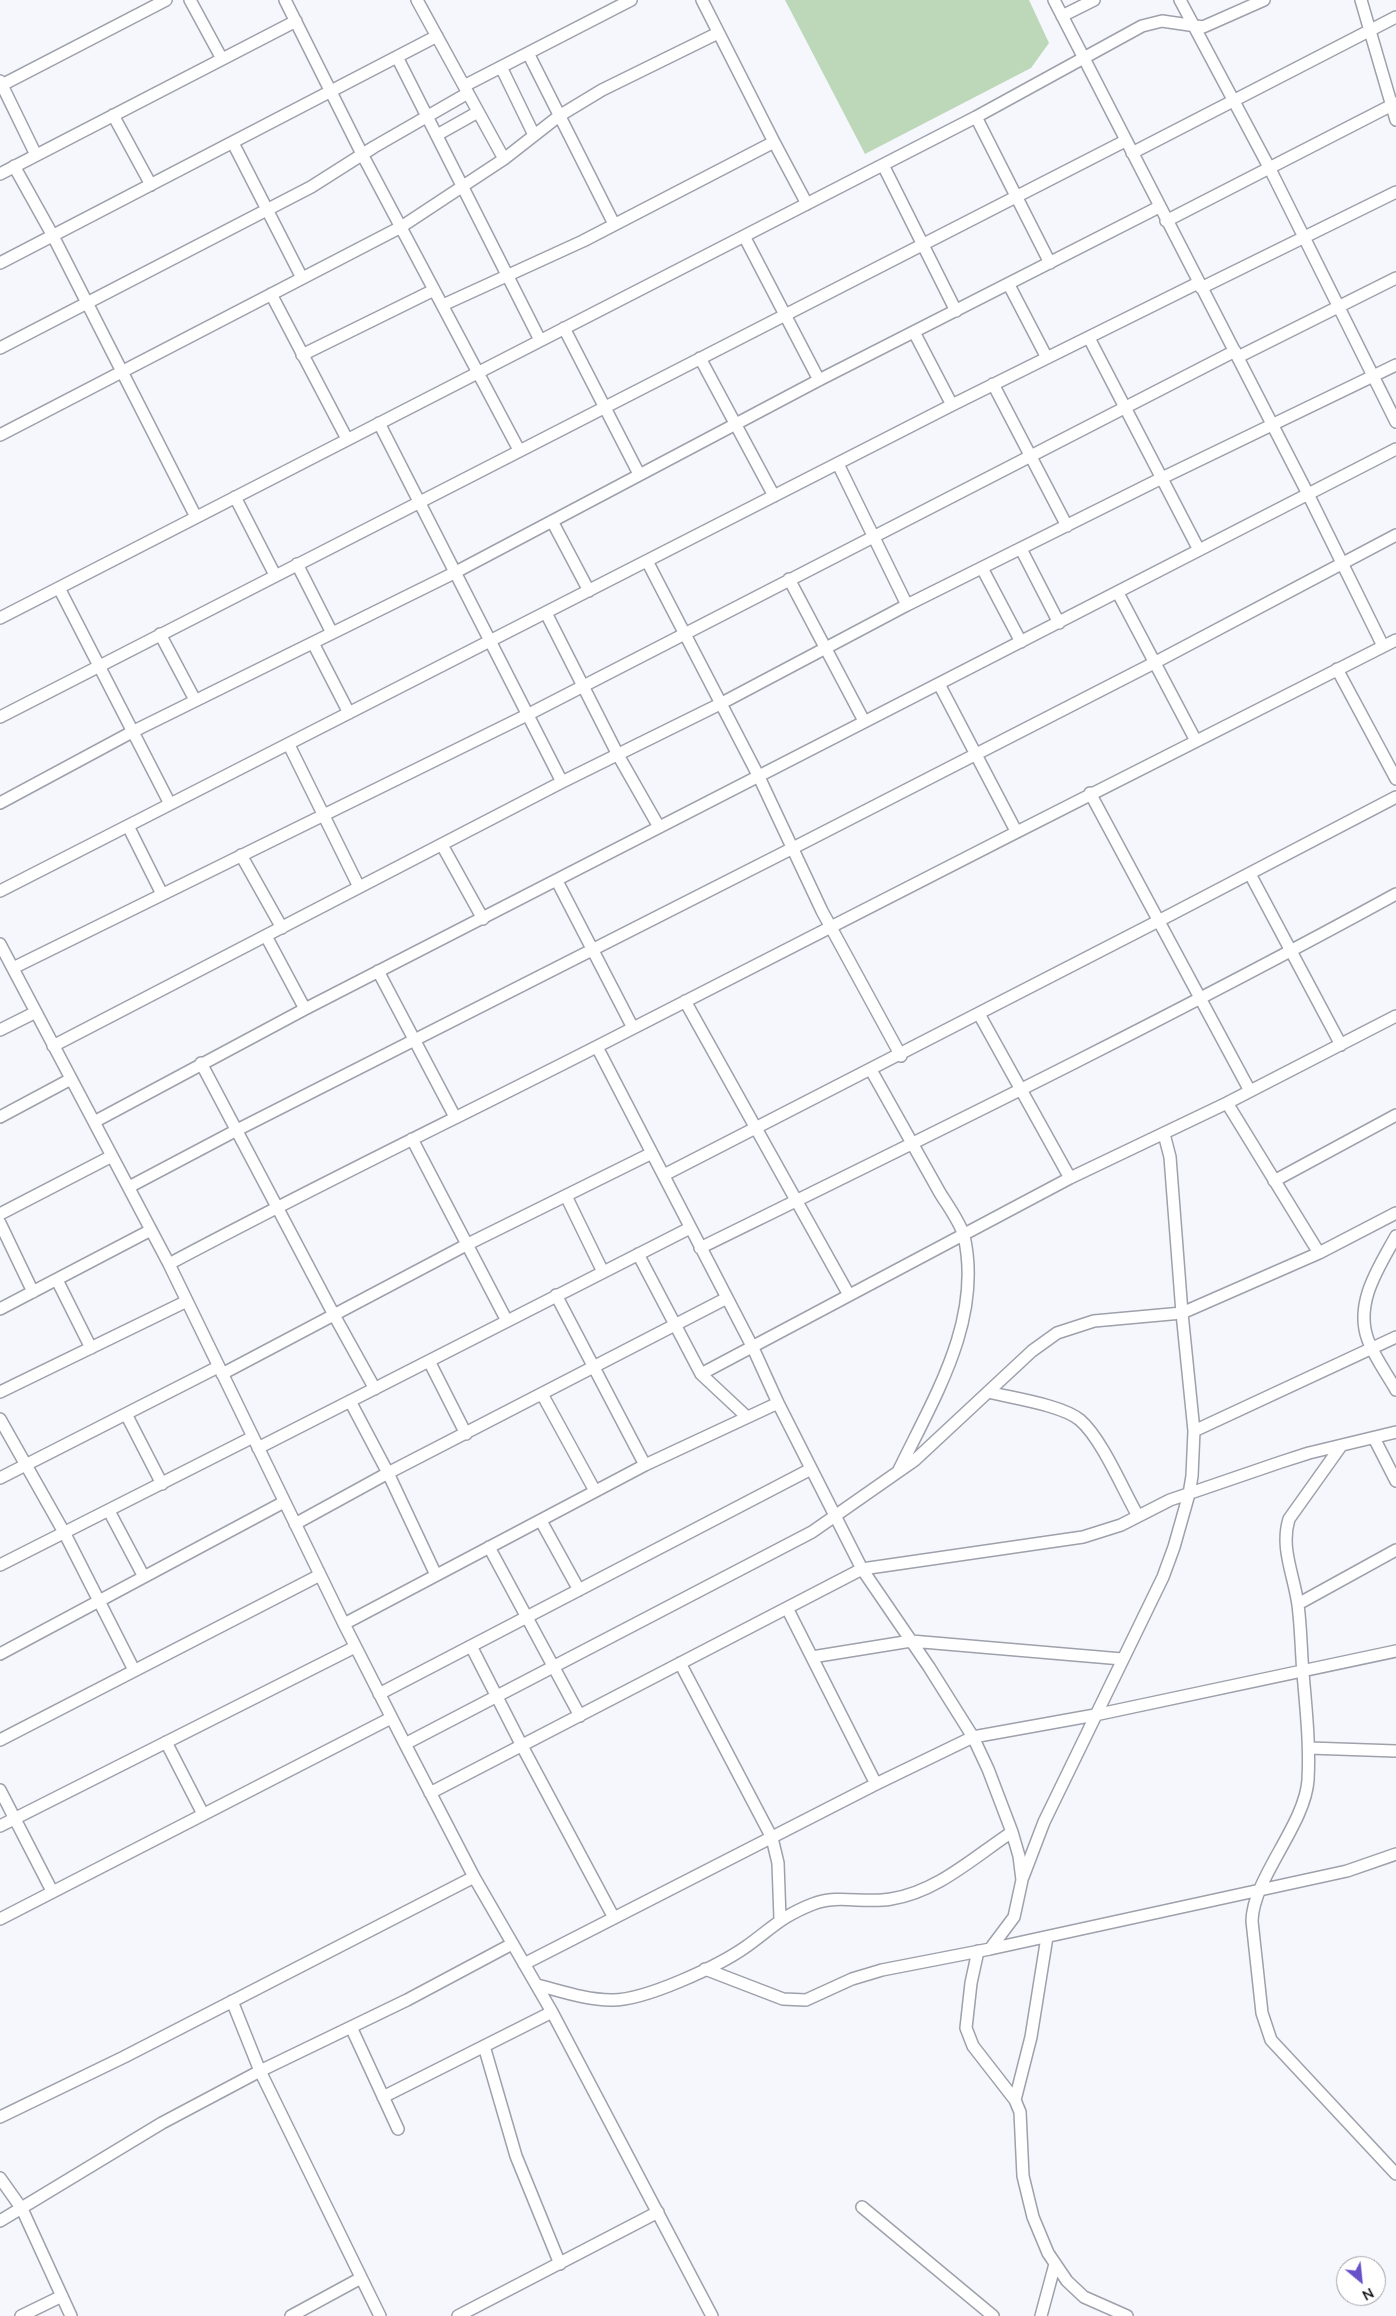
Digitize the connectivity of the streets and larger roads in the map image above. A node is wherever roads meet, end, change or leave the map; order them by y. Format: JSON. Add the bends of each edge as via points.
{"nodes":[{"id":1,"x":166,"y":0,"type":"edge"},
{"id":2,"x":190,"y":0,"type":"edge"},
{"id":3,"x":285,"y":0,"type":"edge"},
{"id":4,"x":417,"y":0,"type":"edge"},
{"id":5,"x":631,"y":0,"type":"edge"},
{"id":6,"x":702,"y":0,"type":"edge"},
{"id":7,"x":1054,"y":0,"type":"edge"},
{"id":8,"x":1094,"y":0,"type":"edge"},
{"id":9,"x":1180,"y":0,"type":"edge"},
{"id":10,"x":1264,"y":0,"type":"edge"},
{"id":11,"x":1361,"y":0,"type":"edge"},
{"id":12,"x":1062,"y":16,"type":"junction"},
{"id":13,"x":1396,"y":17,"type":"edge"},
{"id":14,"x":296,"y":21,"type":"junction"},
{"id":15,"x":1193,"y":26,"type":"junction"},
{"id":16,"x":1370,"y":30,"type":"junction"},
{"id":17,"x":718,"y":33,"type":"junction"},
{"id":18,"x":437,"y":36,"type":"junction"},
{"id":19,"x":528,"y":53,"type":"junction"},
{"id":20,"x":397,"y":57,"type":"junction"},
{"id":21,"x":1083,"y":57,"type":"junction"},
{"id":22,"x":222,"y":59,"type":"junction"},
{"id":23,"x":501,"y":67,"type":"junction"},
{"id":24,"x":1,"y":84,"type":"edge"},
{"id":25,"x":466,"y":90,"type":"junction"},
{"id":26,"x":332,"y":91,"type":"junction"},
{"id":27,"x":1233,"y":101,"type":"junction"},
{"id":28,"x":1394,"y":104,"type":"edge"},
{"id":29,"x":478,"y":112,"type":"junction"},
{"id":30,"x":113,"y":115,"type":"junction"},
{"id":31,"x":427,"y":116,"type":"junction"},
{"id":32,"x":559,"y":116,"type":"junction"},
{"id":33,"x":976,"y":117,"type":"junction"},
{"id":34,"x":1396,"y":120,"type":"edge"},
{"id":35,"x":437,"y":135,"type":"junction"},
{"id":36,"x":534,"y":135,"type":"junction"},
{"id":37,"x":1125,"y":141,"type":"junction"},
{"id":38,"x":774,"y":142,"type":"junction"},
{"id":39,"x":233,"y":143,"type":"junction"},
{"id":40,"x":1132,"y":153,"type":"junction"},
{"id":41,"x":362,"y":154,"type":"junction"},
{"id":42,"x":36,"y":155,"type":"junction"},
{"id":43,"x":504,"y":159,"type":"junction"},
{"id":44,"x":883,"y":165,"type":"junction"},
{"id":45,"x":14,"y":166,"type":"junction"},
{"id":46,"x":1270,"y":170,"type":"junction"},
{"id":47,"x":0,"y":174,"type":"edge"},
{"id":48,"x":151,"y":185,"type":"junction"},
{"id":49,"x":462,"y":187,"type":"junction"},
{"id":50,"x":1396,"y":192,"type":"edge"},
{"id":51,"x":1017,"y":196,"type":"junction"},
{"id":52,"x":807,"y":204,"type":"junction"},
{"id":53,"x":1159,"y":207,"type":"junction"},
{"id":54,"x":266,"y":210,"type":"junction"},
{"id":55,"x":1166,"y":221,"type":"junction"},
{"id":56,"x":614,"y":224,"type":"junction"},
{"id":57,"x":401,"y":227,"type":"junction"},
{"id":58,"x":53,"y":236,"type":"junction"},
{"id":59,"x":744,"y":236,"type":"junction"},
{"id":60,"x":1303,"y":238,"type":"junction"},
{"id":61,"x":923,"y":244,"type":"junction"},
{"id":62,"x":0,"y":263,"type":"edge"},
{"id":63,"x":1050,"y":263,"type":"junction"},
{"id":64,"x":506,"y":275,"type":"junction"},
{"id":65,"x":302,"y":278,"type":"junction"},
{"id":66,"x":1396,"y":278,"type":"edge"},
{"id":67,"x":1009,"y":285,"type":"junction"},
{"id":68,"x":1200,"y":286,"type":"junction"},
{"id":69,"x":434,"y":290,"type":"junction"},
{"id":70,"x":271,"y":294,"type":"junction"},
{"id":71,"x":87,"y":303,"type":"junction"},
{"id":72,"x":443,"y":306,"type":"junction"},
{"id":73,"x":1338,"y":307,"type":"junction"},
{"id":74,"x":956,"y":311,"type":"junction"},
{"id":75,"x":784,"y":315,"type":"junction"},
{"id":76,"x":564,"y":328,"type":"junction"},
{"id":77,"x":914,"y":332,"type":"junction"},
{"id":78,"x":1090,"y":338,"type":"junction"},
{"id":79,"x":540,"y":340,"type":"junction"},
{"id":80,"x":0,"y":348,"type":"edge"},
{"id":81,"x":1236,"y":354,"type":"junction"},
{"id":82,"x":302,"y":355,"type":"junction"},
{"id":83,"x":700,"y":358,"type":"junction"},
{"id":84,"x":1047,"y":358,"type":"junction"},
{"id":85,"x":1396,"y":365,"type":"edge"},
{"id":86,"x":477,"y":372,"type":"junction"},
{"id":87,"x":122,"y":373,"type":"junction"},
{"id":88,"x":1373,"y":377,"type":"junction"},
{"id":89,"x":819,"y":380,"type":"junction"},
{"id":90,"x":993,"y":384,"type":"junction"},
{"id":91,"x":952,"y":405,"type":"junction"},
{"id":92,"x":606,"y":406,"type":"junction"},
{"id":93,"x":1126,"y":407,"type":"junction"},
{"id":94,"x":1396,"y":422,"type":"edge"},
{"id":95,"x":379,"y":423,"type":"junction"},
{"id":96,"x":736,"y":424,"type":"junction"},
{"id":97,"x":1272,"y":426,"type":"junction"},
{"id":98,"x":0,"y":436,"type":"edge"},
{"id":99,"x":347,"y":439,"type":"junction"},
{"id":100,"x":1396,"y":449,"type":"edge"},
{"id":101,"x":519,"y":450,"type":"junction"},
{"id":102,"x":1031,"y":456,"type":"junction"},
{"id":103,"x":838,"y":464,"type":"junction"},
{"id":104,"x":639,"y":474,"type":"junction"},
{"id":105,"x":1162,"y":478,"type":"junction"},
{"id":106,"x":1308,"y":494,"type":"junction"},
{"id":107,"x":774,"y":496,"type":"junction"},
{"id":108,"x":235,"y":497,"type":"junction"},
{"id":109,"x":420,"y":502,"type":"junction"},
{"id":110,"x":196,"y":517,"type":"junction"},
{"id":111,"x":552,"y":521,"type":"junction"},
{"id":112,"x":1067,"y":526,"type":"junction"},
{"id":113,"x":1396,"y":535,"type":"edge"},
{"id":114,"x":875,"y":536,"type":"junction"},
{"id":115,"x":1021,"y":549,"type":"junction"},
{"id":116,"x":1199,"y":550,"type":"junction"},
{"id":117,"x":648,"y":561,"type":"junction"},
{"id":118,"x":1343,"y":563,"type":"junction"},
{"id":119,"x":297,"y":564,"type":"junction"},
{"id":120,"x":982,"y":568,"type":"junction"},
{"id":121,"x":454,"y":572,"type":"junction"},
{"id":122,"x":275,"y":576,"type":"junction"},
{"id":123,"x":789,"y":579,"type":"junction"},
{"id":124,"x":59,"y":588,"type":"junction"},
{"id":125,"x":589,"y":591,"type":"junction"},
{"id":126,"x":1118,"y":592,"type":"junction"},
{"id":127,"x":908,"y":606,"type":"junction"},
{"id":128,"x":546,"y":613,"type":"junction"},
{"id":129,"x":0,"y":618,"type":"edge"},
{"id":130,"x":1059,"y":623,"type":"junction"},
{"id":131,"x":332,"y":633,"type":"junction"},
{"id":132,"x":160,"y":634,"type":"junction"},
{"id":133,"x":684,"y":634,"type":"junction"},
{"id":134,"x":1396,"y":640,"type":"edge"},
{"id":135,"x":313,"y":642,"type":"junction"},
{"id":136,"x":490,"y":642,"type":"junction"},
{"id":137,"x":1021,"y":642,"type":"junction"},
{"id":138,"x":1383,"y":646,"type":"junction"},
{"id":139,"x":824,"y":649,"type":"junction"},
{"id":140,"x":1154,"y":663,"type":"junction"},
{"id":141,"x":98,"y":667,"type":"junction"},
{"id":142,"x":1338,"y":669,"type":"junction"},
{"id":143,"x":939,"y":684,"type":"junction"},
{"id":144,"x":583,"y":686,"type":"junction"},
{"id":145,"x":195,"y":700,"type":"junction"},
{"id":146,"x":720,"y":704,"type":"junction"},
{"id":147,"x":349,"y":713,"type":"junction"},
{"id":148,"x":529,"y":714,"type":"junction"},
{"id":149,"x":0,"y":717,"type":"edge"},
{"id":150,"x":864,"y":721,"type":"junction"},
{"id":151,"x":132,"y":732,"type":"junction"},
{"id":152,"x":1196,"y":741,"type":"junction"},
{"id":153,"x":289,"y":745,"type":"junction"},
{"id":154,"x":975,"y":753,"type":"junction"},
{"id":155,"x":618,"y":755,"type":"junction"},
{"id":156,"x":759,"y":777,"type":"junction"},
{"id":157,"x":1396,"y":779,"type":"edge"},
{"id":158,"x":562,"y":782,"type":"junction"},
{"id":159,"x":1090,"y":793,"type":"junction"},
{"id":160,"x":1396,"y":797,"type":"edge"},
{"id":161,"x":0,"y":803,"type":"edge"},
{"id":162,"x":170,"y":804,"type":"junction"},
{"id":163,"x":323,"y":814,"type":"junction"},
{"id":164,"x":128,"y":826,"type":"junction"},
{"id":165,"x":659,"y":827,"type":"junction"},
{"id":166,"x":1016,"y":831,"type":"junction"},
{"id":167,"x":442,"y":845,"type":"junction"},
{"id":168,"x":793,"y":848,"type":"junction"},
{"id":169,"x":241,"y":855,"type":"junction"},
{"id":170,"x":1250,"y":874,"type":"junction"},
{"id":171,"x":557,"y":881,"type":"junction"},
{"id":172,"x":359,"y":887,"type":"junction"},
{"id":173,"x":0,"y":891,"type":"edge"},
{"id":174,"x":162,"y":894,"type":"junction"},
{"id":175,"x":1396,"y":894,"type":"edge"},
{"id":176,"x":483,"y":919,"type":"junction"},
{"id":177,"x":1158,"y":920,"type":"junction"},
{"id":178,"x":831,"y":926,"type":"junction"},
{"id":179,"x":282,"y":928,"type":"junction"},
{"id":180,"x":266,"y":936,"type":"junction"},
{"id":181,"x":0,"y":944,"type":"edge"},
{"id":182,"x":592,"y":950,"type":"junction"},
{"id":183,"x":1292,"y":951,"type":"junction"},
{"id":184,"x":13,"y":968,"type":"junction"},
{"id":185,"x":378,"y":971,"type":"junction"},
{"id":186,"x":1201,"y":998,"type":"junction"},
{"id":187,"x":685,"y":1001,"type":"junction"},
{"id":188,"x":305,"y":1009,"type":"junction"},
{"id":189,"x":36,"y":1012,"type":"junction"},
{"id":190,"x":979,"y":1014,"type":"junction"},
{"id":191,"x":1396,"y":1016,"type":"edge"},
{"id":192,"x":633,"y":1028,"type":"junction"},
{"id":193,"x":0,"y":1030,"type":"edge"},
{"id":194,"x":414,"y":1040,"type":"junction"},
{"id":195,"x":1341,"y":1045,"type":"junction"},
{"id":196,"x":53,"y":1046,"type":"junction"},
{"id":197,"x":597,"y":1046,"type":"junction"},
{"id":198,"x":901,"y":1056,"type":"junction"},
{"id":199,"x":201,"y":1063,"type":"junction"},
{"id":200,"x":871,"y":1070,"type":"junction"},
{"id":201,"x":72,"y":1079,"type":"junction"},
{"id":202,"x":1020,"y":1089,"type":"junction"},
{"id":203,"x":1250,"y":1091,"type":"junction"},
{"id":204,"x":1227,"y":1103,"type":"junction"},
{"id":205,"x":1396,"y":1115,"type":"edge"},
{"id":206,"x":0,"y":1117,"type":"edge"},
{"id":207,"x":455,"y":1117,"type":"junction"},
{"id":208,"x":94,"y":1122,"type":"junction"},
{"id":209,"x":757,"y":1128,"type":"junction"},
{"id":210,"x":235,"y":1131,"type":"junction"},
{"id":211,"x":1164,"y":1134,"type":"junction"},
{"id":212,"x":412,"y":1139,"type":"junction"},
{"id":213,"x":912,"y":1143,"type":"junction"},
{"id":214,"x":652,"y":1153,"type":"junction"},
{"id":215,"x":112,"y":1156,"type":"junction"},
{"id":216,"x":664,"y":1176,"type":"junction"},
{"id":217,"x":1070,"y":1178,"type":"junction"},
{"id":218,"x":1274,"y":1181,"type":"junction"},
{"id":219,"x":129,"y":1187,"type":"junction"},
{"id":220,"x":566,"y":1196,"type":"junction"},
{"id":221,"x":798,"y":1200,"type":"junction"},
{"id":222,"x":277,"y":1206,"type":"junction"},
{"id":223,"x":1396,"y":1213,"type":"edge"},
{"id":224,"x":0,"y":1214,"type":"edge"},
{"id":225,"x":0,"y":1223,"type":"edge"},
{"id":226,"x":690,"y":1228,"type":"junction"},
{"id":227,"x":151,"y":1230,"type":"junction"},
{"id":228,"x":964,"y":1234,"type":"junction"},
{"id":229,"x":1396,"y":1236,"type":"edge"},
{"id":230,"x":468,"y":1244,"type":"junction"},
{"id":231,"x":700,"y":1248,"type":"junction"},
{"id":232,"x":1319,"y":1253,"type":"junction"},
{"id":233,"x":638,"y":1254,"type":"junction"},
{"id":234,"x":169,"y":1264,"type":"junction"},
{"id":235,"x":603,"y":1272,"type":"junction"},
{"id":236,"x":57,"y":1280,"type":"junction"},
{"id":237,"x":33,"y":1292,"type":"junction"},
{"id":238,"x":556,"y":1295,"type":"junction"},
{"id":239,"x":849,"y":1295,"type":"junction"},
{"id":240,"x":726,"y":1298,"type":"junction"},
{"id":241,"x":187,"y":1301,"type":"junction"},
{"id":242,"x":0,"y":1309,"type":"edge"},
{"id":243,"x":1182,"y":1313,"type":"junction"},
{"id":244,"x":334,"y":1315,"type":"junction"},
{"id":245,"x":507,"y":1321,"type":"junction"},
{"id":246,"x":675,"y":1325,"type":"junction"},
{"id":247,"x":1396,"y":1337,"type":"edge"},
{"id":248,"x":1371,"y":1347,"type":"junction"},
{"id":249,"x":91,"y":1348,"type":"junction"},
{"id":250,"x":754,"y":1348,"type":"junction"},
{"id":251,"x":429,"y":1361,"type":"junction"},
{"id":252,"x":593,"y":1367,"type":"junction"},
{"id":253,"x":220,"y":1371,"type":"junction"},
{"id":254,"x":701,"y":1374,"type":"junction"},
{"id":255,"x":375,"y":1389,"type":"junction"},
{"id":256,"x":1396,"y":1390,"type":"edge"},
{"id":257,"x":0,"y":1392,"type":"edge"},
{"id":258,"x":988,"y":1392,"type":"junction"},
{"id":259,"x":542,"y":1394,"type":"junction"},
{"id":260,"x":350,"y":1401,"type":"junction"},
{"id":261,"x":778,"y":1403,"type":"junction"},
{"id":262,"x":126,"y":1414,"type":"junction"},
{"id":263,"x":748,"y":1416,"type":"junction"},
{"id":264,"x":0,"y":1419,"type":"edge"},
{"id":265,"x":1194,"y":1431,"type":"junction"},
{"id":266,"x":1396,"y":1432,"type":"edge"},
{"id":267,"x":466,"y":1434,"type":"junction"},
{"id":268,"x":253,"y":1437,"type":"junction"},
{"id":269,"x":1374,"y":1438,"type":"junction"},
{"id":270,"x":1341,"y":1446,"type":"junction"},
{"id":271,"x":258,"y":1448,"type":"junction"},
{"id":272,"x":26,"y":1464,"type":"junction"},
{"id":273,"x":645,"y":1464,"type":"junction"},
{"id":274,"x":811,"y":1468,"type":"junction"},
{"id":275,"x":898,"y":1471,"type":"junction"},
{"id":276,"x":388,"y":1473,"type":"junction"},
{"id":277,"x":0,"y":1478,"type":"edge"},
{"id":278,"x":1396,"y":1481,"type":"edge"},
{"id":279,"x":162,"y":1484,"type":"junction"},
{"id":280,"x":595,"y":1491,"type":"junction"},
{"id":281,"x":1189,"y":1494,"type":"junction"},
{"id":282,"x":284,"y":1502,"type":"junction"},
{"id":283,"x":108,"y":1511,"type":"junction"},
{"id":284,"x":835,"y":1516,"type":"junction"},
{"id":285,"x":1138,"y":1516,"type":"junction"},
{"id":286,"x":541,"y":1521,"type":"junction"},
{"id":287,"x":295,"y":1524,"type":"junction"},
{"id":288,"x":65,"y":1534,"type":"junction"},
{"id":289,"x":489,"y":1547,"type":"junction"},
{"id":290,"x":1396,"y":1550,"type":"edge"},
{"id":291,"x":0,"y":1566,"type":"edge"},
{"id":292,"x":862,"y":1569,"type":"junction"},
{"id":293,"x":436,"y":1574,"type":"junction"},
{"id":294,"x":320,"y":1575,"type":"junction"},
{"id":295,"x":144,"y":1577,"type":"junction"},
{"id":296,"x":579,"y":1590,"type":"junction"},
{"id":297,"x":99,"y":1600,"type":"junction"},
{"id":298,"x":1298,"y":1604,"type":"junction"},
{"id":299,"x":787,"y":1608,"type":"junction"},
{"id":300,"x":526,"y":1618,"type":"junction"},
{"id":301,"x":344,"y":1624,"type":"junction"},
{"id":302,"x":911,"y":1641,"type":"junction"},
{"id":303,"x":471,"y":1646,"type":"junction"},
{"id":304,"x":355,"y":1647,"type":"junction"},
{"id":305,"x":1396,"y":1651,"type":"edge"},
{"id":306,"x":0,"y":1654,"type":"edge"},
{"id":307,"x":812,"y":1657,"type":"junction"},
{"id":308,"x":1122,"y":1659,"type":"junction"},
{"id":309,"x":680,"y":1663,"type":"junction"},
{"id":310,"x":554,"y":1668,"type":"junction"},
{"id":311,"x":134,"y":1670,"type":"junction"},
{"id":312,"x":1302,"y":1670,"type":"junction"},
{"id":313,"x":379,"y":1694,"type":"junction"},
{"id":314,"x":497,"y":1697,"type":"junction"},
{"id":315,"x":1096,"y":1715,"type":"junction"},
{"id":316,"x":580,"y":1716,"type":"junction"},
{"id":317,"x":391,"y":1718,"type":"junction"},
{"id":318,"x":974,"y":1737,"type":"junction"},
{"id":319,"x":0,"y":1740,"type":"edge"},
{"id":320,"x":166,"y":1742,"type":"junction"},
{"id":321,"x":405,"y":1744,"type":"junction"},
{"id":322,"x":522,"y":1746,"type":"junction"},
{"id":323,"x":1309,"y":1748,"type":"junction"},
{"id":324,"x":1396,"y":1751,"type":"edge"},
{"id":325,"x":876,"y":1784,"type":"junction"},
{"id":326,"x":0,"y":1790,"type":"edge"},
{"id":327,"x":430,"y":1792,"type":"junction"},
{"id":328,"x":203,"y":1814,"type":"junction"},
{"id":329,"x":15,"y":1818,"type":"junction"},
{"id":330,"x":0,"y":1826,"type":"edge"},
{"id":331,"x":1012,"y":1832,"type":"junction"},
{"id":332,"x":772,"y":1838,"type":"junction"},
{"id":333,"x":1396,"y":1854,"type":"edge"},
{"id":334,"x":474,"y":1877,"type":"junction"},
{"id":335,"x":1022,"y":1880,"type":"junction"},
{"id":336,"x":52,"y":1891,"type":"junction"},
{"id":337,"x":1260,"y":1891,"type":"junction"},
{"id":338,"x":614,"y":1918,"type":"junction"},
{"id":339,"x":0,"y":1919,"type":"edge"},
{"id":340,"x":780,"y":1919,"type":"junction"},
{"id":341,"x":1047,"y":1937,"type":"junction"},
{"id":342,"x":512,"y":1944,"type":"junction"},
{"id":343,"x":990,"y":1949,"type":"junction"},
{"id":344,"x":978,"y":1951,"type":"junction"},
{"id":345,"x":524,"y":1964,"type":"junction"},
{"id":346,"x":705,"y":1969,"type":"junction"},
{"id":347,"x":537,"y":1985,"type":"junction"},
{"id":348,"x":232,"y":2001,"type":"junction"},
{"id":349,"x":552,"y":2012,"type":"junction"},
{"id":350,"x":351,"y":2027,"type":"junction"},
{"id":351,"x":484,"y":2046,"type":"junction"},
{"id":352,"x":260,"y":2071,"type":"junction"},
{"id":353,"x":383,"y":2097,"type":"junction"},
{"id":354,"x":1015,"y":2100,"type":"junction"},
{"id":355,"x":0,"y":2117,"type":"edge"},
{"id":356,"x":398,"y":2129,"type":"dead end"},
{"id":357,"x":1396,"y":2174,"type":"edge"},
{"id":358,"x":0,"y":2178,"type":"edge"},
{"id":359,"x":862,"y":2207,"type":"dead end"},
{"id":360,"x":22,"y":2209,"type":"junction"},
{"id":361,"x":658,"y":2212,"type":"junction"},
{"id":362,"x":0,"y":2221,"type":"edge"},
{"id":363,"x":560,"y":2264,"type":"junction"},
{"id":364,"x":1055,"y":2264,"type":"junction"},
{"id":365,"x":361,"y":2278,"type":"junction"},
{"id":366,"x":62,"y":2296,"type":"junction"},
{"id":367,"x":21,"y":2316,"type":"edge"},
{"id":368,"x":71,"y":2316,"type":"edge"},
{"id":369,"x":291,"y":2316,"type":"edge"},
{"id":370,"x":380,"y":2316,"type":"edge"},
{"id":371,"x":458,"y":2316,"type":"edge"},
{"id":372,"x":712,"y":2316,"type":"edge"},
{"id":373,"x":993,"y":2316,"type":"edge"},
{"id":374,"x":1040,"y":2316,"type":"edge"},
{"id":375,"x":1127,"y":2316,"type":"edge"}],
"edges":[{"from":1,"to":24,"type":"street"},
{"from":2,"to":22,"type":"street"},
{"from":3,"to":14,"type":"street"},
{"from":4,"to":18,"type":"street"},
{"from":5,"to":19,"type":"street"},
{"from":6,"to":17,"type":"street"},
{"from":7,"to":12,"type":"street"},
{"from":8,"to":12,"type":"street"},
{"from":9,"to":15,"type":"street"},
{"from":10,"to":15,"type":"street","via":[[1215,23]]},
{"from":11,"to":16,"type":"street"},
{"from":12,"to":21,"type":"street"},
{"from":13,"to":16,"type":"street"},
{"from":14,"to":22,"type":"street"},
{"from":14,"to":26,"type":"street"},
{"from":15,"to":21,"type":"street","via":[[1153,22]]},
{"from":15,"to":27,"type":"street"},
{"from":16,"to":27,"type":"street"},
{"from":16,"to":28,"type":"street"},
{"from":17,"to":32,"type":"street","via":[[602,90]]},
{"from":17,"to":38,"type":"street"},
{"from":18,"to":20,"type":"street"},
{"from":18,"to":25,"type":"street"},
{"from":19,"to":23,"type":"street"},
{"from":19,"to":32,"type":"street"},
{"from":20,"to":26,"type":"street"},
{"from":20,"to":31,"type":"street"},
{"from":21,"to":33,"type":"street"},
{"from":21,"to":37,"type":"street"},
{"from":22,"to":30,"type":"street"},
{"from":23,"to":25,"type":"street"},
{"from":23,"to":36,"type":"street"},
{"from":24,"to":42,"type":"street"},
{"from":25,"to":29,"type":"street"},
{"from":25,"to":31,"type":"street"},
{"from":26,"to":39,"type":"street"},
{"from":26,"to":41,"type":"street"},
{"from":27,"to":40,"type":"street"},
{"from":27,"to":46,"type":"street"},
{"from":28,"to":34,"type":"street"},
{"from":28,"to":46,"type":"street"},
{"from":29,"to":35,"type":"street"},
{"from":29,"to":43,"type":"street"},
{"from":30,"to":42,"type":"street"},
{"from":30,"to":48,"type":"street"},
{"from":31,"to":35,"type":"street"},
{"from":31,"to":41,"type":"street"},
{"from":32,"to":36,"type":"street"},
{"from":32,"to":56,"type":"street"},
{"from":33,"to":44,"type":"street"},
{"from":33,"to":51,"type":"street"},
{"from":35,"to":49,"type":"street"},
{"from":36,"to":43,"type":"street"},
{"from":37,"to":40,"type":"street"},
{"from":37,"to":51,"type":"street"},
{"from":38,"to":52,"type":"street"},
{"from":38,"to":56,"type":"street"},
{"from":39,"to":48,"type":"street"},
{"from":39,"to":54,"type":"street"},
{"from":40,"to":53,"type":"street"},
{"from":41,"to":54,"type":"street"},
{"from":41,"to":57,"type":"street"},
{"from":42,"to":45,"type":"street"},
{"from":43,"to":49,"type":"street"},
{"from":44,"to":52,"type":"street"},
{"from":44,"to":61,"type":"street"},
{"from":45,"to":47,"type":"street"},
{"from":45,"to":58,"type":"street"},
{"from":46,"to":55,"type":"street"},
{"from":46,"to":60,"type":"street"},
{"from":48,"to":58,"type":"street"},
{"from":49,"to":57,"type":"street"},
{"from":49,"to":64,"type":"street"},
{"from":50,"to":60,"type":"street"},
{"from":51,"to":61,"type":"street"},
{"from":51,"to":63,"type":"street"},
{"from":52,"to":59,"type":"street"},
{"from":53,"to":55,"type":"street"},
{"from":53,"to":63,"type":"street"},
{"from":54,"to":65,"type":"street"},
{"from":54,"to":71,"type":"street"},
{"from":55,"to":68,"type":"street"},
{"from":56,"to":64,"type":"street"},
{"from":57,"to":65,"type":"street"},
{"from":57,"to":69,"type":"street"},
{"from":58,"to":62,"type":"street"},
{"from":58,"to":71,"type":"street"},
{"from":59,"to":75,"type":"street"},
{"from":59,"to":76,"type":"street"},
{"from":60,"to":68,"type":"street"},
{"from":60,"to":73,"type":"street"},
{"from":61,"to":74,"type":"street"},
{"from":61,"to":75,"type":"street"},
{"from":63,"to":67,"type":"street"},
{"from":64,"to":72,"type":"street"},
{"from":64,"to":79,"type":"street"},
{"from":65,"to":70,"type":"street"},
{"from":66,"to":73,"type":"street"},
{"from":67,"to":74,"type":"street"},
{"from":67,"to":84,"type":"street"},
{"from":68,"to":78,"type":"street"},
{"from":68,"to":81,"type":"street"},
{"from":69,"to":72,"type":"street"},
{"from":69,"to":82,"type":"street"},
{"from":70,"to":82,"type":"street"},
{"from":70,"to":87,"type":"street"},
{"from":71,"to":80,"type":"street"},
{"from":71,"to":87,"type":"street"},
{"from":72,"to":86,"type":"street"},
{"from":73,"to":81,"type":"street"},
{"from":73,"to":88,"type":"street"},
{"from":74,"to":77,"type":"street"},
{"from":75,"to":83,"type":"street"},
{"from":75,"to":89,"type":"street"},
{"from":76,"to":79,"type":"street"},
{"from":76,"to":92,"type":"street"},
{"from":77,"to":89,"type":"street"},
{"from":77,"to":91,"type":"street"},
{"from":78,"to":84,"type":"street"},
{"from":78,"to":93,"type":"street"},
{"from":79,"to":86,"type":"street"},
{"from":81,"to":93,"type":"street"},
{"from":81,"to":97,"type":"street"},
{"from":82,"to":99,"type":"street"},
{"from":83,"to":92,"type":"street"},
{"from":83,"to":96,"type":"street"},
{"from":84,"to":90,"type":"street"},
{"from":85,"to":88,"type":"street"},
{"from":86,"to":95,"type":"street"},
{"from":86,"to":101,"type":"street"},
{"from":87,"to":98,"type":"street"},
{"from":87,"to":110,"type":"street"},
{"from":88,"to":94,"type":"street"},
{"from":88,"to":97,"type":"street"},
{"from":89,"to":96,"type":"street"},
{"from":90,"to":91,"type":"street"},
{"from":90,"to":102,"type":"street"},
{"from":91,"to":103,"type":"street"},
{"from":92,"to":101,"type":"street"},
{"from":92,"to":104,"type":"street"},
{"from":93,"to":102,"type":"street"},
{"from":93,"to":105,"type":"street"},
{"from":95,"to":99,"type":"street"},
{"from":95,"to":109,"type":"street"},
{"from":96,"to":104,"type":"street"},
{"from":96,"to":107,"type":"street"},
{"from":97,"to":105,"type":"street"},
{"from":97,"to":106,"type":"street"},
{"from":99,"to":108,"type":"street"},
{"from":100,"to":106,"type":"street"},
{"from":101,"to":109,"type":"street"},
{"from":102,"to":112,"type":"street"},
{"from":102,"to":114,"type":"street"},
{"from":103,"to":107,"type":"street"},
{"from":103,"to":114,"type":"street"},
{"from":104,"to":111,"type":"street"},
{"from":105,"to":112,"type":"street"},
{"from":105,"to":116,"type":"street"},
{"from":106,"to":116,"type":"street"},
{"from":106,"to":118,"type":"street"},
{"from":107,"to":117,"type":"street"},
{"from":108,"to":110,"type":"street"},
{"from":108,"to":122,"type":"street"},
{"from":109,"to":119,"type":"street"},
{"from":109,"to":121,"type":"street"},
{"from":110,"to":124,"type":"street"},
{"from":111,"to":121,"type":"street"},
{"from":111,"to":125,"type":"street"},
{"from":112,"to":115,"type":"street"},
{"from":113,"to":118,"type":"street"},
{"from":114,"to":123,"type":"street"},
{"from":114,"to":127,"type":"street"},
{"from":115,"to":120,"type":"street"},
{"from":115,"to":130,"type":"street"},
{"from":116,"to":126,"type":"street"},
{"from":117,"to":125,"type":"street"},
{"from":117,"to":133,"type":"street"},
{"from":118,"to":138,"type":"street"},
{"from":118,"to":140,"type":"street"},
{"from":119,"to":122,"type":"street"},
{"from":119,"to":131,"type":"street"},
{"from":120,"to":127,"type":"street"},
{"from":120,"to":137,"type":"street"},
{"from":121,"to":131,"type":"street"},
{"from":121,"to":136,"type":"street"},
{"from":122,"to":132,"type":"street"},
{"from":123,"to":133,"type":"street"},
{"from":123,"to":139,"type":"street"},
{"from":124,"to":129,"type":"street"},
{"from":124,"to":141,"type":"street"},
{"from":125,"to":128,"type":"street"},
{"from":126,"to":130,"type":"street"},
{"from":126,"to":140,"type":"street"},
{"from":127,"to":139,"type":"street"},
{"from":128,"to":136,"type":"street"},
{"from":128,"to":144,"type":"street"},
{"from":130,"to":137,"type":"street"},
{"from":131,"to":135,"type":"street"},
{"from":132,"to":141,"type":"street"},
{"from":132,"to":145,"type":"street"},
{"from":133,"to":144,"type":"street"},
{"from":133,"to":146,"type":"street"},
{"from":134,"to":138,"type":"street"},
{"from":135,"to":145,"type":"street"},
{"from":135,"to":147,"type":"street"},
{"from":136,"to":147,"type":"street"},
{"from":136,"to":148,"type":"street"},
{"from":137,"to":143,"type":"street"},
{"from":138,"to":142,"type":"street"},
{"from":139,"to":146,"type":"street"},
{"from":139,"to":150,"type":"street"},
{"from":140,"to":152,"type":"street"},
{"from":140,"to":154,"type":"street"},
{"from":141,"to":149,"type":"street"},
{"from":141,"to":151,"type":"street"},
{"from":142,"to":152,"type":"street"},
{"from":142,"to":157,"type":"street"},
{"from":143,"to":150,"type":"street"},
{"from":143,"to":154,"type":"street"},
{"from":144,"to":148,"type":"street"},
{"from":144,"to":155,"type":"street"},
{"from":145,"to":151,"type":"street"},
{"from":146,"to":155,"type":"street"},
{"from":146,"to":156,"type":"street"},
{"from":147,"to":153,"type":"street"},
{"from":148,"to":158,"type":"street"},
{"from":148,"to":163,"type":"street"},
{"from":150,"to":156,"type":"street"},
{"from":151,"to":161,"type":"street"},
{"from":151,"to":162,"type":"street"},
{"from":152,"to":159,"type":"street"},
{"from":153,"to":162,"type":"street"},
{"from":153,"to":163,"type":"street"},
{"from":154,"to":166,"type":"street"},
{"from":154,"to":168,"type":"street"},
{"from":155,"to":158,"type":"street"},
{"from":155,"to":165,"type":"street"},
{"from":156,"to":165,"type":"street"},
{"from":156,"to":168,"type":"street"},
{"from":158,"to":167,"type":"street"},
{"from":159,"to":166,"type":"street"},
{"from":159,"to":177,"type":"street"},
{"from":160,"to":170,"type":"street"},
{"from":162,"to":164,"type":"street"},
{"from":163,"to":169,"type":"street"},
{"from":163,"to":172,"type":"street"},
{"from":164,"to":173,"type":"street"},
{"from":164,"to":174,"type":"street"},
{"from":165,"to":171,"type":"street"},
{"from":166,"to":178,"type":"street"},
{"from":167,"to":172,"type":"street"},
{"from":167,"to":176,"type":"street"},
{"from":168,"to":178,"type":"street"},
{"from":168,"to":182,"type":"street"},
{"from":169,"to":174,"type":"street"},
{"from":169,"to":179,"type":"street"},
{"from":170,"to":177,"type":"street"},
{"from":170,"to":183,"type":"street"},
{"from":171,"to":176,"type":"street"},
{"from":171,"to":182,"type":"street"},
{"from":172,"to":179,"type":"street"},
{"from":174,"to":184,"type":"street"},
{"from":175,"to":183,"type":"street"},
{"from":176,"to":185,"type":"street"},
{"from":177,"to":186,"type":"street"},
{"from":177,"to":190,"type":"street"},
{"from":178,"to":187,"type":"street"},
{"from":178,"to":198,"type":"street"},
{"from":179,"to":180,"type":"street"},
{"from":180,"to":188,"type":"street"},
{"from":180,"to":196,"type":"street"},
{"from":181,"to":184,"type":"street"},
{"from":182,"to":192,"type":"street"},
{"from":182,"to":194,"type":"street"},
{"from":183,"to":186,"type":"street"},
{"from":183,"to":195,"type":"street"},
{"from":184,"to":189,"type":"street"},
{"from":185,"to":188,"type":"street"},
{"from":185,"to":194,"type":"street"},
{"from":186,"to":202,"type":"street"},
{"from":186,"to":203,"type":"street"},
{"from":187,"to":192,"type":"street"},
{"from":187,"to":209,"type":"street"},
{"from":188,"to":199,"type":"street"},
{"from":189,"to":193,"type":"street"},
{"from":189,"to":196,"type":"street"},
{"from":190,"to":198,"type":"street"},
{"from":190,"to":202,"type":"street"},
{"from":191,"to":195,"type":"street"},
{"from":192,"to":197,"type":"street"},
{"from":194,"to":207,"type":"street"},
{"from":194,"to":210,"type":"street"},
{"from":195,"to":203,"type":"street"},
{"from":196,"to":201,"type":"street"},
{"from":197,"to":207,"type":"street"},
{"from":197,"to":214,"type":"street"},
{"from":198,"to":200,"type":"street"},
{"from":199,"to":208,"type":"street"},
{"from":199,"to":210,"type":"street"},
{"from":200,"to":209,"type":"street"},
{"from":200,"to":213,"type":"street"},
{"from":201,"to":206,"type":"street"},
{"from":201,"to":208,"type":"street"},
{"from":202,"to":213,"type":"street"},
{"from":202,"to":217,"type":"street"},
{"from":203,"to":204,"type":"street"},
{"from":204,"to":211,"type":"street"},
{"from":204,"to":218,"type":"street"},
{"from":205,"to":218,"type":"street"},
{"from":207,"to":212,"type":"street"},
{"from":208,"to":215,"type":"street"},
{"from":209,"to":216,"type":"street"},
{"from":209,"to":221,"type":"street"},
{"from":210,"to":219,"type":"street"},
{"from":210,"to":222,"type":"street"},
{"from":211,"to":217,"type":"street"},
{"from":211,"to":243,"type":"street","via":[[1170,1157]]},
{"from":212,"to":222,"type":"street"},
{"from":212,"to":230,"type":"street"},
{"from":213,"to":221,"type":"street"},
{"from":213,"to":228,"type":"street"},
{"from":214,"to":216,"type":"street"},
{"from":214,"to":220,"type":"street"},
{"from":215,"to":219,"type":"street"},
{"from":215,"to":224,"type":"street"},
{"from":216,"to":226,"type":"street"},
{"from":217,"to":228,"type":"street"},
{"from":218,"to":232,"type":"street"},
{"from":219,"to":227,"type":"street"},
{"from":220,"to":230,"type":"street"},
{"from":220,"to":235,"type":"street"},
{"from":221,"to":231,"type":"street"},
{"from":221,"to":239,"type":"street"},
{"from":222,"to":234,"type":"street"},
{"from":222,"to":244,"type":"street"},
{"from":223,"to":232,"type":"street"},
{"from":225,"to":237,"type":"street"},
{"from":226,"to":231,"type":"street"},
{"from":226,"to":233,"type":"street"},
{"from":227,"to":234,"type":"street"},
{"from":227,"to":236,"type":"street"},
{"from":228,"to":239,"type":"street"},
{"from":228,"to":275,"type":"street","via":[[968,1268],[962,1329],[952,1359]]},
{"from":229,"to":248,"type":"street","via":[[1382,1259],[1366,1298],[1365,1328]]},
{"from":230,"to":244,"type":"street"},
{"from":230,"to":245,"type":"street"},
{"from":231,"to":240,"type":"street"},
{"from":232,"to":243,"type":"street"},
{"from":233,"to":235,"type":"street"},
{"from":233,"to":246,"type":"street"},
{"from":234,"to":241,"type":"street"},
{"from":235,"to":238,"type":"street"},
{"from":236,"to":237,"type":"street"},
{"from":236,"to":249,"type":"street"},
{"from":237,"to":242,"type":"street"},
{"from":238,"to":245,"type":"street"},
{"from":238,"to":252,"type":"street"},
{"from":239,"to":250,"type":"street"},
{"from":240,"to":246,"type":"street"},
{"from":240,"to":250,"type":"street"},
{"from":241,"to":249,"type":"street"},
{"from":241,"to":253,"type":"street"},
{"from":243,"to":258,"type":"street","via":[[1094,1321],[1074,1326],[1045,1340]]},
{"from":243,"to":265,"type":"street"},
{"from":244,"to":253,"type":"street"},
{"from":244,"to":255,"type":"street"},
{"from":245,"to":251,"type":"street"},
{"from":246,"to":252,"type":"street"},
{"from":246,"to":254,"type":"street"},
{"from":247,"to":248,"type":"street"},
{"from":248,"to":256,"type":"street"},
{"from":248,"to":265,"type":"street"},
{"from":249,"to":257,"type":"street"},
{"from":250,"to":254,"type":"street"},
{"from":250,"to":261,"type":"street"},
{"from":251,"to":255,"type":"street"},
{"from":251,"to":267,"type":"street"},
{"from":252,"to":259,"type":"street"},
{"from":252,"to":273,"type":"street"},
{"from":253,"to":262,"type":"street"},
{"from":253,"to":268,"type":"street"},
{"from":254,"to":263,"type":"street"},
{"from":255,"to":260,"type":"street"},
{"from":258,"to":275,"type":"street","via":[[915,1460]]},
{"from":258,"to":285,"type":"street","via":[[1060,1410],[1079,1420],[1098,1445]]},
{"from":259,"to":267,"type":"street"},
{"from":259,"to":280,"type":"street"},
{"from":260,"to":271,"type":"street"},
{"from":260,"to":276,"type":"street"},
{"from":261,"to":263,"type":"street"},
{"from":261,"to":274,"type":"street"},
{"from":262,"to":272,"type":"street"},
{"from":262,"to":279,"type":"street"},
{"from":263,"to":273,"type":"street"},
{"from":264,"to":272,"type":"street"},
{"from":265,"to":281,"type":"street"},
{"from":266,"to":269,"type":"street"},
{"from":267,"to":276,"type":"street"},
{"from":268,"to":271,"type":"street"},
{"from":268,"to":279,"type":"street"},
{"from":269,"to":270,"type":"street"},
{"from":269,"to":278,"type":"street"},
{"from":270,"to":281,"type":"street","via":[[1299,1456]]},
{"from":270,"to":298,"type":"street","via":[[1289,1519],[1286,1530],[1285,1544]]},
{"from":271,"to":282,"type":"street"},
{"from":272,"to":277,"type":"street"},
{"from":272,"to":288,"type":"street"},
{"from":273,"to":280,"type":"street"},
{"from":274,"to":284,"type":"street"},
{"from":274,"to":296,"type":"street"},
{"from":275,"to":284,"type":"street"},
{"from":276,"to":287,"type":"street"},
{"from":276,"to":293,"type":"street"},
{"from":279,"to":283,"type":"street"},
{"from":280,"to":286,"type":"street"},
{"from":281,"to":285,"type":"street"},
{"from":281,"to":308,"type":"street","via":[[1162,1577]]},
{"from":282,"to":287,"type":"street"},
{"from":282,"to":295,"type":"street"},
{"from":283,"to":288,"type":"street"},
{"from":283,"to":295,"type":"street"},
{"from":284,"to":292,"type":"street"},
{"from":284,"to":310,"type":"street","via":[[812,1532]]},
{"from":285,"to":292,"type":"street","via":[[1083,1537]]},
{"from":286,"to":289,"type":"street"},
{"from":286,"to":296,"type":"street"},
{"from":287,"to":294,"type":"street"},
{"from":288,"to":291,"type":"street"},
{"from":288,"to":297,"type":"street"},
{"from":289,"to":293,"type":"street"},
{"from":289,"to":300,"type":"street"},
{"from":290,"to":298,"type":"street"},
{"from":292,"to":299,"type":"street"},
{"from":292,"to":302,"type":"street"},
{"from":293,"to":301,"type":"street"},
{"from":294,"to":301,"type":"street"},
{"from":294,"to":311,"type":"street"},
{"from":295,"to":297,"type":"street"},
{"from":296,"to":300,"type":"street"},
{"from":297,"to":306,"type":"street"},
{"from":297,"to":311,"type":"street"},
{"from":298,"to":312,"type":"street"},
{"from":299,"to":307,"type":"street"},
{"from":299,"to":309,"type":"street"},
{"from":300,"to":303,"type":"street"},
{"from":300,"to":310,"type":"street"},
{"from":301,"to":304,"type":"street"},
{"from":302,"to":307,"type":"street"},
{"from":302,"to":308,"type":"street"},
{"from":302,"to":318,"type":"street"},
{"from":303,"to":313,"type":"street"},
{"from":303,"to":314,"type":"street"},
{"from":304,"to":313,"type":"street"},
{"from":304,"to":320,"type":"street"},
{"from":305,"to":312,"type":"street"},
{"from":307,"to":325,"type":"street"},
{"from":308,"to":315,"type":"street"},
{"from":309,"to":316,"type":"street"},
{"from":309,"to":332,"type":"street"},
{"from":310,"to":314,"type":"street"},
{"from":310,"to":316,"type":"street"},
{"from":311,"to":319,"type":"street"},
{"from":312,"to":315,"type":"street"},
{"from":312,"to":323,"type":"street"},
{"from":313,"to":317,"type":"street"},
{"from":314,"to":321,"type":"street"},
{"from":314,"to":322,"type":"street"},
{"from":315,"to":318,"type":"street"},
{"from":315,"to":335,"type":"street","via":[[1044,1822]]},
{"from":316,"to":322,"type":"street"},
{"from":317,"to":321,"type":"street"},
{"from":317,"to":328,"type":"street"},
{"from":318,"to":325,"type":"street"},
{"from":318,"to":331,"type":"street","via":[[1002,1800]]},
{"from":320,"to":328,"type":"street"},
{"from":320,"to":329,"type":"street"},
{"from":321,"to":327,"type":"street"},
{"from":322,"to":327,"type":"street"},
{"from":322,"to":338,"type":"street"},
{"from":323,"to":324,"type":"street"},
{"from":323,"to":337,"type":"street","via":[[1308,1783],[1303,1798]]},
{"from":325,"to":332,"type":"street"},
{"from":326,"to":329,"type":"street"},
{"from":327,"to":334,"type":"street"},
{"from":328,"to":336,"type":"street"},
{"from":329,"to":330,"type":"street"},
{"from":329,"to":336,"type":"street"},
{"from":331,"to":335,"type":"street"},
{"from":331,"to":340,"type":"street","via":[[948,1876],[916,1893],[876,1902],[845,1898],[827,1900]]},
{"from":332,"to":338,"type":"street"},
{"from":332,"to":340,"type":"street","via":[[778,1863]]},
{"from":333,"to":337,"type":"street","via":[[1347,1871]]},
{"from":334,"to":342,"type":"street"},
{"from":334,"to":348,"type":"street"},
{"from":335,"to":343,"type":"street","via":[[1014,1917]]},
{"from":336,"to":339,"type":"street"},
{"from":337,"to":341,"type":"street"},
{"from":337,"to":357,"type":"street","via":[[1252,1921],[1262,2013],[1271,2040]]},
{"from":338,"to":345,"type":"street"},
{"from":340,"to":346,"type":"street","via":[[746,1947]]},
{"from":341,"to":343,"type":"street"},
{"from":341,"to":354,"type":"street","via":[[1031,2037]]},
{"from":342,"to":345,"type":"street"},
{"from":342,"to":350,"type":"street"},
{"from":343,"to":344,"type":"street"},
{"from":344,"to":346,"type":"street","via":[[874,1972],[796,2001]]},
{"from":344,"to":354,"type":"street","via":[[970,1983],[966,2028],[985,2064]]},
{"from":345,"to":347,"type":"street"},
{"from":346,"to":347,"type":"street","via":[[641,1996],[619,2000],[596,1999]]},
{"from":347,"to":349,"type":"street"},
{"from":348,"to":352,"type":"street"},
{"from":348,"to":355,"type":"street"},
{"from":349,"to":351,"type":"street"},
{"from":349,"to":361,"type":"street"},
{"from":350,"to":352,"type":"street"},
{"from":350,"to":353,"type":"street"},
{"from":351,"to":353,"type":"street"},
{"from":351,"to":363,"type":"street","via":[[516,2156]]},
{"from":352,"to":360,"type":"street","via":[[155,2127]]},
{"from":352,"to":365,"type":"street"},
{"from":353,"to":356,"type":"street"},
{"from":354,"to":364,"type":"street","via":[[1022,2124],[1023,2176],[1027,2196]]},
{"from":358,"to":360,"type":"street"},
{"from":359,"to":373,"type":"street"},
{"from":360,"to":362,"type":"street"},
{"from":360,"to":366,"type":"street"},
{"from":361,"to":363,"type":"street"},
{"from":361,"to":372,"type":"street"},
{"from":363,"to":371,"type":"street"},
{"from":364,"to":374,"type":"street"},
{"from":364,"to":375,"type":"street","via":[[1084,2297]]},
{"from":365,"to":369,"type":"street"},
{"from":365,"to":370,"type":"street"},
{"from":366,"to":367,"type":"street"},
{"from":366,"to":368,"type":"street"}]}
